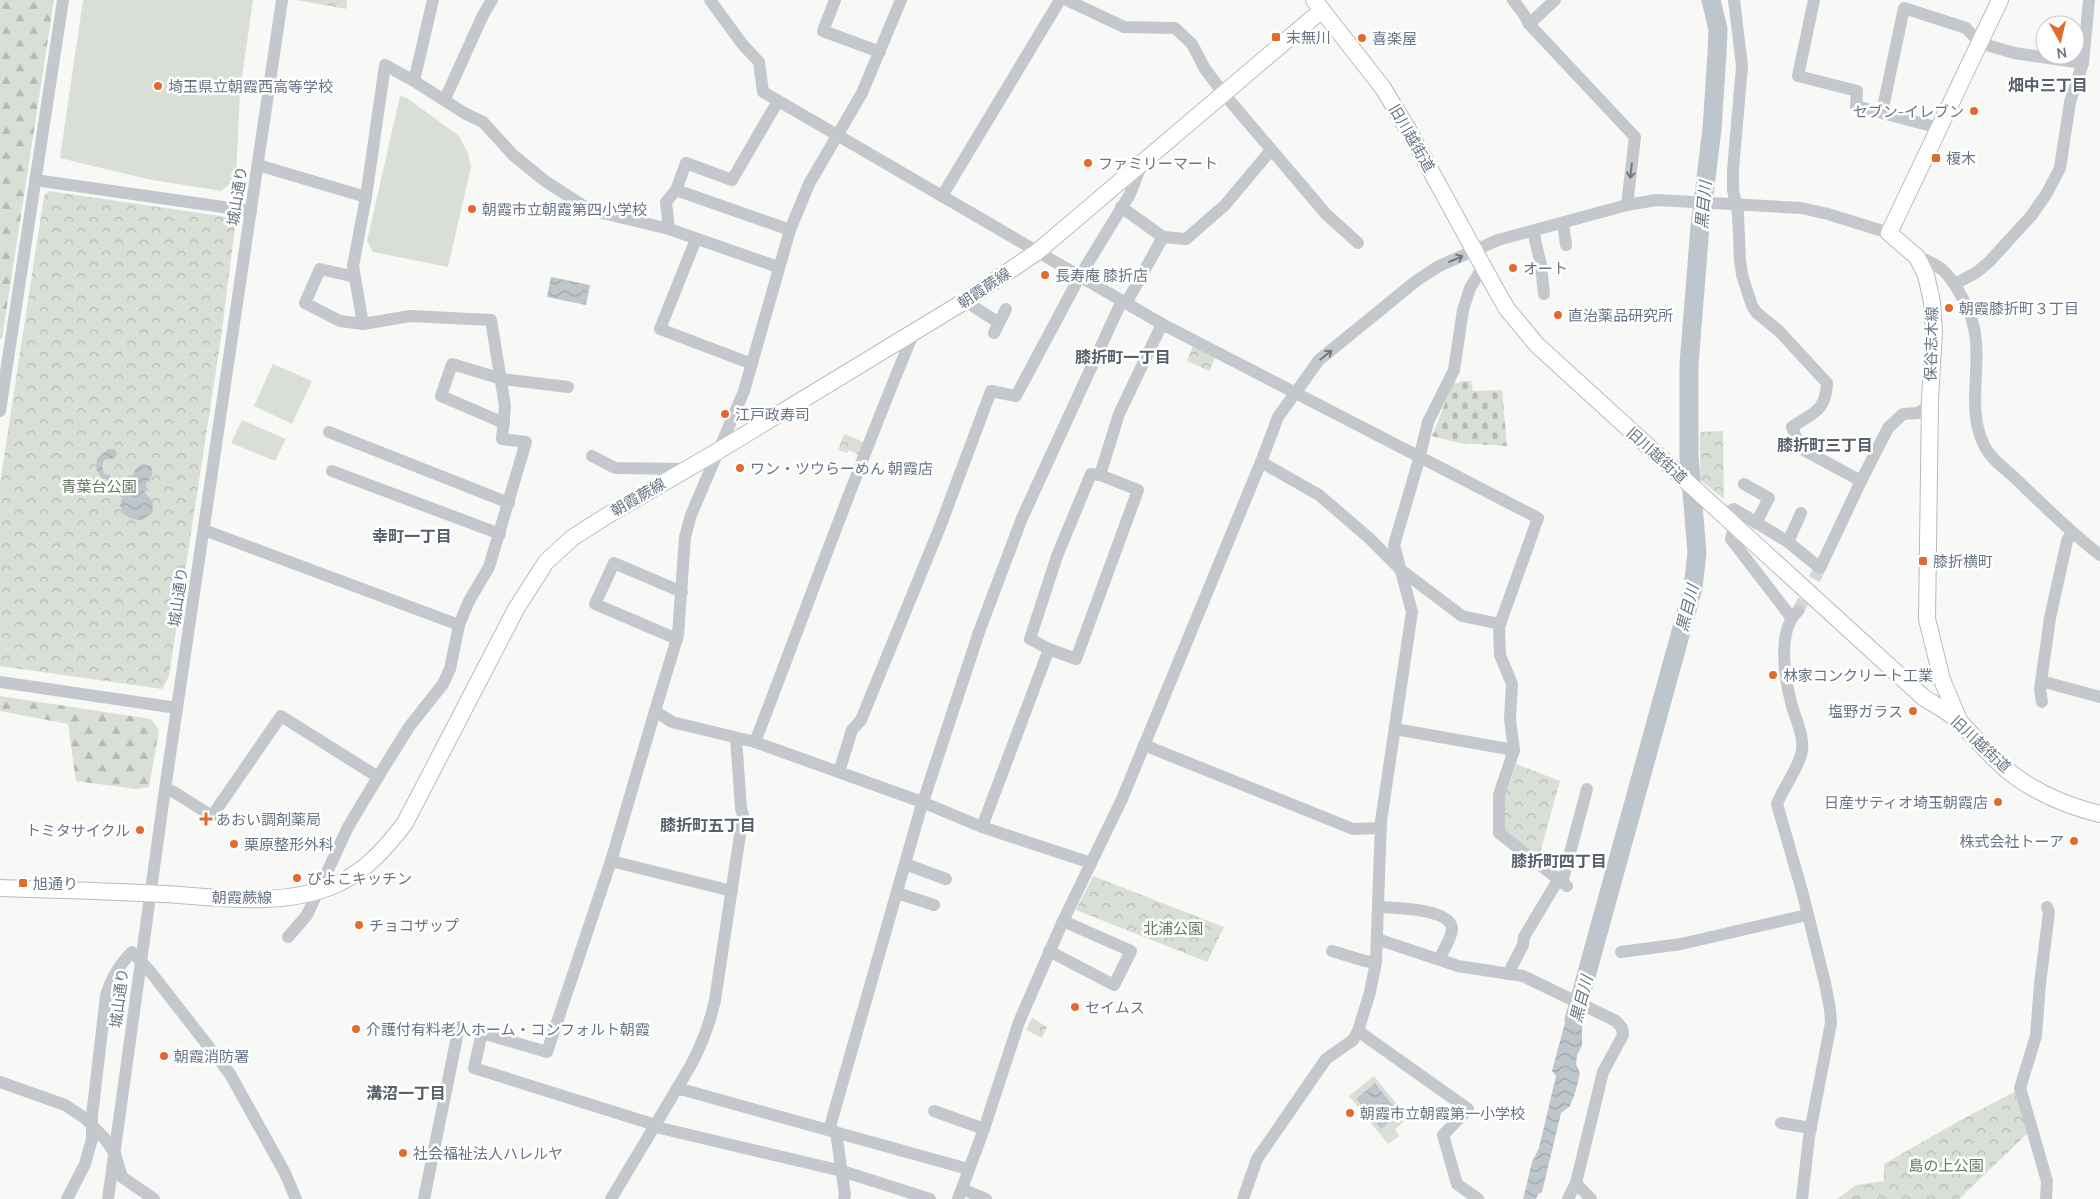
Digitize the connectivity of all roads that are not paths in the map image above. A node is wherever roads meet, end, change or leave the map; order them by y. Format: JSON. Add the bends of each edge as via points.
{"nodes":[{"id":1,"x":62,"y":0,"type":"edge"},
{"id":2,"x":282,"y":0,"type":"edge"},
{"id":3,"x":433,"y":0,"type":"edge"},
{"id":4,"x":492,"y":0,"type":"edge"},
{"id":5,"x":710,"y":0,"type":"edge"},
{"id":6,"x":835,"y":0,"type":"edge"},
{"id":7,"x":901,"y":0,"type":"edge"},
{"id":8,"x":1060,"y":0,"type":"edge"},
{"id":9,"x":1067,"y":0,"type":"edge"},
{"id":10,"x":1513,"y":0,"type":"edge"},
{"id":11,"x":1555,"y":0,"type":"edge"},
{"id":12,"x":1734,"y":0,"type":"edge"},
{"id":13,"x":1814,"y":0,"type":"edge"},
{"id":14,"x":2000,"y":0,"type":"edge"},
{"id":15,"x":2089,"y":0,"type":"edge"},
{"id":16,"x":1318,"y":5,"type":"edge"},
{"id":17,"x":1528,"y":24,"type":"junction"},
{"id":18,"x":2085,"y":41,"type":"edge"},
{"id":19,"x":1980,"y":42,"type":"junction"},
{"id":20,"x":880,"y":52,"type":"junction"},
{"id":21,"x":2035,"y":56,"type":"edge"},
{"id":22,"x":2082,"y":65,"type":"edge"},
{"id":23,"x":414,"y":81,"type":"junction"},
{"id":24,"x":1224,"y":94,"type":"junction"},
{"id":25,"x":445,"y":100,"type":"junction"},
{"id":26,"x":778,"y":101,"type":"junction"},
{"id":27,"x":1882,"y":112,"type":"junction"},
{"id":28,"x":1939,"y":128,"type":"junction"},
{"id":29,"x":838,"y":136,"type":"junction"},
{"id":30,"x":1272,"y":150,"type":"junction"},
{"id":31,"x":1142,"y":163,"type":"junction"},
{"id":32,"x":258,"y":165,"type":"junction"},
{"id":33,"x":35,"y":180,"type":"junction"},
{"id":34,"x":676,"y":190,"type":"junction"},
{"id":35,"x":942,"y":196,"type":"junction"},
{"id":36,"x":366,"y":197,"type":"junction"},
{"id":37,"x":1627,"y":205,"type":"junction"},
{"id":38,"x":1733,"y":205,"type":"junction"},
{"id":39,"x":1121,"y":207,"type":"junction"},
{"id":40,"x":251,"y":211,"type":"junction"},
{"id":41,"x":1563,"y":223,"type":"junction"},
{"id":42,"x":669,"y":228,"type":"junction"},
{"id":43,"x":790,"y":230,"type":"junction"},
{"id":44,"x":1533,"y":231,"type":"junction"},
{"id":45,"x":1889,"y":233,"type":"junction"},
{"id":46,"x":1163,"y":237,"type":"junction"},
{"id":47,"x":696,"y":239,"type":"junction"},
{"id":48,"x":1358,"y":243,"type":"dead end"},
{"id":49,"x":1566,"y":245,"type":"dead end"},
{"id":50,"x":1475,"y":251,"type":"junction"},
{"id":51,"x":1037,"y":252,"type":"junction"},
{"id":52,"x":1917,"y":257,"type":"junction"},
{"id":53,"x":778,"y":267,"type":"junction"},
{"id":54,"x":1482,"y":267,"type":"junction"},
{"id":55,"x":1080,"y":276,"type":"junction"},
{"id":56,"x":355,"y":277,"type":"junction"},
{"id":57,"x":1955,"y":284,"type":"junction"},
{"id":58,"x":1544,"y":294,"type":"dead end"},
{"id":59,"x":965,"y":301,"type":"junction"},
{"id":60,"x":1124,"y":301,"type":"junction"},
{"id":61,"x":1006,"y":309,"type":"dead end"},
{"id":62,"x":363,"y":324,"type":"junction"},
{"id":63,"x":1162,"y":324,"type":"junction"},
{"id":64,"x":914,"y":332,"type":"junction"},
{"id":65,"x":752,"y":364,"type":"junction"},
{"id":66,"x":502,"y":379,"type":"junction"},
{"id":67,"x":568,"y":387,"type":"dead end"},
{"id":68,"x":1296,"y":392,"type":"junction"},
{"id":69,"x":1930,"y":405,"type":"junction"},
{"id":70,"x":0,"y":411,"type":"edge"},
{"id":71,"x":504,"y":423,"type":"junction"},
{"id":72,"x":329,"y":432,"type":"dead end"},
{"id":73,"x":718,"y":451,"type":"junction"},
{"id":74,"x":592,"y":456,"type":"dead end"},
{"id":75,"x":1420,"y":457,"type":"junction"},
{"id":76,"x":1261,"y":462,"type":"junction"},
{"id":77,"x":686,"y":469,"type":"junction"},
{"id":78,"x":332,"y":471,"type":"dead end"},
{"id":79,"x":1100,"y":475,"type":"junction"},
{"id":80,"x":1861,"y":481,"type":"junction"},
{"id":81,"x":1744,"y":484,"type":"dead end"},
{"id":82,"x":509,"y":504,"type":"junction"},
{"id":83,"x":1801,"y":513,"type":"dead end"},
{"id":84,"x":1729,"y":519,"type":"junction"},
{"id":85,"x":1756,"y":523,"type":"junction"},
{"id":86,"x":204,"y":530,"type":"junction"},
{"id":87,"x":2072,"y":532,"type":"junction"},
{"id":88,"x":500,"y":534,"type":"junction"},
{"id":89,"x":1788,"y":542,"type":"junction"},
{"id":90,"x":2100,"y":555,"type":"edge"},
{"id":91,"x":1401,"y":570,"type":"junction"},
{"id":92,"x":682,"y":592,"type":"junction"},
{"id":93,"x":1500,"y":624,"type":"junction"},
{"id":94,"x":459,"y":625,"type":"junction"},
{"id":95,"x":677,"y":639,"type":"junction"},
{"id":96,"x":1049,"y":649,"type":"junction"},
{"id":97,"x":1942,"y":680,"type":"junction"},
{"id":98,"x":2041,"y":681,"type":"junction"},
{"id":99,"x":0,"y":682,"type":"edge"},
{"id":100,"x":1924,"y":697,"type":"junction"},
{"id":101,"x":2100,"y":697,"type":"edge"},
{"id":102,"x":2042,"y":702,"type":"dead end"},
{"id":103,"x":177,"y":708,"type":"junction"},
{"id":104,"x":655,"y":710,"type":"junction"},
{"id":105,"x":1960,"y":722,"type":"junction"},
{"id":106,"x":1394,"y":729,"type":"junction"},
{"id":107,"x":736,"y":738,"type":"junction"},
{"id":108,"x":755,"y":742,"type":"junction"},
{"id":109,"x":1144,"y":745,"type":"junction"},
{"id":110,"x":1514,"y":750,"type":"junction"},
{"id":111,"x":839,"y":772,"type":"junction"},
{"id":112,"x":378,"y":776,"type":"junction"},
{"id":113,"x":165,"y":789,"type":"junction"},
{"id":114,"x":1587,"y":789,"type":"dead end"},
{"id":115,"x":922,"y":802,"type":"junction"},
{"id":116,"x":2100,"y":814,"type":"edge"},
{"id":117,"x":982,"y":827,"type":"junction"},
{"id":118,"x":1380,"y":828,"type":"junction"},
{"id":119,"x":611,"y":861,"type":"junction"},
{"id":120,"x":1091,"y":863,"type":"junction"},
{"id":121,"x":905,"y":864,"type":"junction"},
{"id":122,"x":946,"y":879,"type":"dead end"},
{"id":123,"x":1562,"y":883,"type":"junction"},
{"id":124,"x":0,"y":888,"type":"edge"},
{"id":125,"x":319,"y":890,"type":"junction"},
{"id":126,"x":732,"y":892,"type":"junction"},
{"id":127,"x":151,"y":893,"type":"junction"},
{"id":128,"x":897,"y":893,"type":"junction"},
{"id":129,"x":934,"y":905,"type":"dead end"},
{"id":130,"x":1378,"y":907,"type":"junction"},
{"id":131,"x":2046,"y":907,"type":"dead end"},
{"id":132,"x":1807,"y":915,"type":"junction"},
{"id":133,"x":1063,"y":921,"type":"junction"},
{"id":134,"x":288,"y":937,"type":"dead end"},
{"id":135,"x":1377,"y":939,"type":"junction"},
{"id":136,"x":1049,"y":951,"type":"junction"},
{"id":137,"x":1332,"y":951,"type":"dead end"},
{"id":138,"x":1621,"y":952,"type":"dead end"},
{"id":139,"x":1439,"y":959,"type":"junction"},
{"id":140,"x":140,"y":960,"type":"junction"},
{"id":141,"x":1376,"y":962,"type":"junction"},
{"id":142,"x":1508,"y":974,"type":"junction"},
{"id":143,"x":459,"y":1027,"type":"dead end"},
{"id":144,"x":1358,"y":1031,"type":"junction"},
{"id":145,"x":0,"y":1082,"type":"edge"},
{"id":146,"x":676,"y":1090,"type":"junction"},
{"id":147,"x":934,"y":1111,"type":"dead end"},
{"id":148,"x":1781,"y":1123,"type":"dead end"},
{"id":149,"x":92,"y":1126,"type":"junction"},
{"id":150,"x":654,"y":1126,"type":"junction"},
{"id":151,"x":1811,"y":1128,"type":"junction"},
{"id":152,"x":984,"y":1130,"type":"junction"},
{"id":153,"x":832,"y":1131,"type":"junction"},
{"id":154,"x":115,"y":1154,"type":"junction"},
{"id":155,"x":968,"y":1169,"type":"junction"},
{"id":156,"x":842,"y":1171,"type":"junction"},
{"id":157,"x":1576,"y":1183,"type":"junction"},
{"id":158,"x":960,"y":1194,"type":"edge"},
{"id":159,"x":67,"y":1199,"type":"edge"},
{"id":160,"x":108,"y":1199,"type":"edge"},
{"id":161,"x":154,"y":1199,"type":"edge"},
{"id":162,"x":296,"y":1199,"type":"edge"},
{"id":163,"x":424,"y":1199,"type":"edge"},
{"id":164,"x":611,"y":1199,"type":"edge"},
{"id":165,"x":844,"y":1199,"type":"edge"},
{"id":166,"x":930,"y":1199,"type":"edge"},
{"id":167,"x":986,"y":1199,"type":"edge"},
{"id":168,"x":1243,"y":1199,"type":"edge"},
{"id":169,"x":1478,"y":1199,"type":"edge"},
{"id":170,"x":1568,"y":1199,"type":"edge"},
{"id":171,"x":1591,"y":1199,"type":"edge"},
{"id":172,"x":1802,"y":1199,"type":"edge"},
{"id":173,"x":2046,"y":1199,"type":"edge"}],
"edges":[{"from":1,"to":33,"type":"street"},
{"from":2,"to":32,"type":"street","name":"城山通り"},
{"from":3,"to":23,"type":"street"},
{"from":4,"to":25,"type":"street"},
{"from":5,"to":26,"type":"street","via":[[759,62],[763,92]]},
{"from":6,"to":20,"type":"street","via":[[823,30]]},
{"from":7,"to":20,"type":"street"},
{"from":8,"to":35,"type":"street"},
{"from":9,"to":24,"type":"street","via":[[1124,27],[1175,28],[1192,44],[1205,69]]},
{"from":10,"to":17,"type":"street"},
{"from":11,"to":17,"type":"street"},
{"from":12,"to":38,"type":"street","via":[[1742,66]]},
{"from":13,"to":27,"type":"street","via":[[1798,76],[1857,91],[1856,106]]},
{"from":14,"to":19,"type":"main road"},
{"from":15,"to":18,"type":"street"},
{"from":16,"to":24,"type":"main road","name":"朝霞蕨線"},
{"from":16,"to":50,"type":"main road","name":"旧川越街道","via":[[1383,88]]},
{"from":17,"to":37,"type":"street","one_way":true,"via":[[1635,137]]},
{"from":19,"to":21,"type":"street"},
{"from":19,"to":27,"type":"street","via":[[1966,28],[1904,8]]},
{"from":19,"to":28,"type":"main road"},
{"from":20,"to":29,"type":"street"},
{"from":22,"to":57,"type":"street","via":[[2070,102],[2060,168],[2047,193],[1989,262]]},
{"from":23,"to":25,"type":"street"},
{"from":23,"to":36,"type":"street","via":[[385,66]]},
{"from":24,"to":30,"type":"street"},
{"from":24,"to":31,"type":"main road","name":"朝霞蕨線"},
{"from":25,"to":42,"type":"street","via":[[483,122],[513,155],[538,176],[590,210]]},
{"from":26,"to":29,"type":"street"},
{"from":26,"to":34,"type":"street","via":[[732,180],[686,163]]},
{"from":27,"to":28,"type":"street"},
{"from":28,"to":45,"type":"main road"},
{"from":29,"to":35,"type":"street"},
{"from":29,"to":43,"type":"street","via":[[809,184]]},
{"from":30,"to":46,"type":"street","via":[[1225,205],[1186,239]]},
{"from":30,"to":48,"type":"street","via":[[1326,214]]},
{"from":31,"to":39,"type":"street","via":[[1130,194]]},
{"from":31,"to":51,"type":"main road","name":"朝霞蕨線"},
{"from":32,"to":36,"type":"street"},
{"from":32,"to":40,"type":"street","name":"城山通り"},
{"from":33,"to":40,"type":"street"},
{"from":33,"to":70,"type":"street"},
{"from":34,"to":42,"type":"street","via":[[666,202]]},
{"from":34,"to":43,"type":"street"},
{"from":35,"to":51,"type":"street"},
{"from":36,"to":56,"type":"street","via":[[353,266]]},
{"from":37,"to":38,"type":"street","via":[[1656,200]]},
{"from":37,"to":41,"type":"street"},
{"from":38,"to":45,"type":"street","via":[[1801,208]]},
{"from":38,"to":80,"type":"street","via":[[1740,260],[1752,306],[1827,383],[1823,406],[1792,427],[1800,448]]},
{"from":39,"to":46,"type":"street"},
{"from":39,"to":55,"type":"street"},
{"from":40,"to":86,"type":"street","name":"城山通り"},
{"from":41,"to":44,"type":"street"},
{"from":41,"to":49,"type":"street"},
{"from":42,"to":47,"type":"street"},
{"from":43,"to":53,"type":"street"},
{"from":44,"to":50,"type":"street","via":[[1498,240]]},
{"from":44,"to":58,"type":"street"},
{"from":45,"to":52,"type":"main road","name":"保谷志木線"},
{"from":46,"to":60,"type":"street","via":[[1130,298]]},
{"from":47,"to":53,"type":"street"},
{"from":47,"to":65,"type":"street","via":[[660,329]]},
{"from":50,"to":54,"type":"main road","name":"旧川越街道"},
{"from":68,"to":50,"type":"street","one_way":true,"via":[[1319,360],[1416,281],[1439,266]]},
{"from":51,"to":55,"type":"street"},
{"from":51,"to":59,"type":"main road","name":"朝霞蕨線"},
{"from":52,"to":57,"type":"street","via":[[1934,262]]},
{"from":52,"to":69,"type":"main road","name":"保谷志木線","via":[[1926,276],[1932,302],[1934,332]]},
{"from":53,"to":65,"type":"street"},
{"from":54,"to":75,"type":"street","via":[[1463,310],[1454,370],[1428,422]]},
{"from":54,"to":84,"type":"main road","name":"旧川越街道","via":[[1507,309],[1537,345]]},
{"from":55,"to":60,"type":"street"},
{"from":55,"to":111,"type":"street","via":[[1016,396],[991,391],[940,527],[861,720],[852,730]]},
{"from":56,"to":62,"type":"street"},
{"from":56,"to":62,"type":"street","via":[[320,269],[305,303],[340,321]]},
{"from":57,"to":87,"type":"street","via":[[1968,308],[1974,329],[1975,407],[1984,446]]},
{"from":59,"to":61,"type":"street","via":[[997,328]]},
{"from":59,"to":64,"type":"main road","name":"朝霞蕨線"},
{"from":60,"to":63,"type":"street"},
{"from":60,"to":115,"type":"street","via":[[1010,548]]},
{"from":62,"to":66,"type":"street","via":[[410,316],[492,320]]},
{"from":63,"to":68,"type":"street"},
{"from":63,"to":79,"type":"street","via":[[1119,414]]},
{"from":64,"to":73,"type":"main road","name":"朝霞蕨線"},
{"from":64,"to":108,"type":"street","via":[[845,502]]},
{"from":65,"to":73,"type":"street"},
{"from":66,"to":67,"type":"street"},
{"from":66,"to":71,"type":"street"},
{"from":66,"to":71,"type":"street","via":[[452,364],[441,396]]},
{"from":68,"to":75,"type":"street"},
{"from":68,"to":76,"type":"street","via":[[1278,417]]},
{"from":69,"to":80,"type":"street","via":[[1918,413],[1903,414],[1894,421]]},
{"from":69,"to":97,"type":"main road","name":"保谷志木線","via":[[1927,618]]},
{"from":71,"to":82,"type":"street","via":[[502,438],[526,442]]},
{"from":72,"to":82,"type":"street"},
{"from":73,"to":77,"type":"main road","name":"朝霞蕨線"},
{"from":73,"to":92,"type":"street","via":[[691,514],[685,537]]},
{"from":74,"to":77,"type":"street","via":[[615,468]]},
{"from":75,"to":91,"type":"street","via":[[1394,545]]},
{"from":75,"to":93,"type":"street","via":[[1538,518]]},
{"from":76,"to":91,"type":"street","via":[[1319,495]]},
{"from":76,"to":109,"type":"street"},
{"from":77,"to":125,"type":"main road","name":"朝霞蕨線","via":[[572,538],[546,562],[516,609],[405,823],[388,846],[364,868],[337,884]]},
{"from":78,"to":88,"type":"street"},
{"from":79,"to":96,"type":"street","via":[[1091,474],[1057,556],[1030,639]]},
{"from":79,"to":96,"type":"street","via":[[1138,490],[1076,659]]},
{"from":80,"to":89,"type":"street","via":[[1820,568]]},
{"from":81,"to":85,"type":"street","via":[[1769,498]]},
{"from":82,"to":88,"type":"street"},
{"from":83,"to":89,"type":"street"},
{"from":84,"to":85,"type":"street","via":[[1734,509]]},
{"from":84,"to":100,"type":"main road","name":"旧川越街道"},
{"from":84,"to":132,"type":"street","via":[[1731,539],[1794,614],[1783,649],[1802,738],[1802,752],[1777,804]]},
{"from":85,"to":89,"type":"street"},
{"from":86,"to":94,"type":"street"},
{"from":86,"to":103,"type":"street","name":"城山通り"},
{"from":87,"to":90,"type":"street"},
{"from":87,"to":98,"type":"street","via":[[2050,618]]},
{"from":88,"to":94,"type":"street","via":[[489,566],[468,601]]},
{"from":91,"to":93,"type":"street","via":[[1462,616]]},
{"from":91,"to":106,"type":"street","via":[[1412,612]]},
{"from":92,"to":95,"type":"street"},
{"from":92,"to":95,"type":"street","via":[[614,563],[595,604]]},
{"from":93,"to":110,"type":"street","via":[[1500,655],[1512,684],[1510,719]]},
{"from":94,"to":112,"type":"street","via":[[450,669],[443,684],[409,727]]},
{"from":95,"to":104,"type":"street"},
{"from":96,"to":117,"type":"street"},
{"from":97,"to":100,"type":"main road"},
{"from":97,"to":105,"type":"main road","name":"保谷志木線"},
{"from":98,"to":101,"type":"street"},
{"from":98,"to":102,"type":"street"},
{"from":99,"to":103,"type":"street"},
{"from":100,"to":105,"type":"main road","name":"旧川越街道"},
{"from":103,"to":113,"type":"street","name":"城山通り"},
{"from":104,"to":107,"type":"street","via":[[672,722]]},
{"from":104,"to":119,"type":"street"},
{"from":105,"to":116,"type":"main road","name":"旧川越街道","via":[[2018,779],[2057,800]]},
{"from":106,"to":110,"type":"street"},
{"from":106,"to":118,"type":"street"},
{"from":107,"to":108,"type":"street"},
{"from":107,"to":126,"type":"street","via":[[743,815]]},
{"from":108,"to":111,"type":"street"},
{"from":109,"to":118,"type":"street","via":[[1353,829]]},
{"from":109,"to":120,"type":"street"},
{"from":110,"to":123,"type":"street","via":[[1499,795],[1498,834]]},
{"from":111,"to":115,"type":"street"},
{"from":112,"to":113,"type":"street","via":[[281,716],[212,816]]},
{"from":112,"to":125,"type":"street","via":[[348,827]]},
{"from":113,"to":127,"type":"street","name":"城山通り"},
{"from":114,"to":123,"type":"street"},
{"from":115,"to":117,"type":"street"},
{"from":115,"to":121,"type":"street"},
{"from":117,"to":120,"type":"street"},
{"from":118,"to":130,"type":"street"},
{"from":119,"to":126,"type":"street"},
{"from":119,"to":150,"type":"street","via":[[547,1052],[482,1033],[474,1068]]},
{"from":120,"to":133,"type":"street"},
{"from":121,"to":122,"type":"street"},
{"from":121,"to":128,"type":"street"},
{"from":123,"to":142,"type":"street","via":[[1524,938]]},
{"from":124,"to":127,"type":"main road","name":"朝霞蕨線"},
{"from":125,"to":127,"type":"main road","name":"朝霞蕨線","via":[[251,900]]},
{"from":125,"to":134,"type":"street","via":[[308,915]]},
{"from":126,"to":146,"type":"street","via":[[716,1000],[700,1048]]},
{"from":127,"to":140,"type":"street","name":"城山通り"},
{"from":128,"to":129,"type":"street"},
{"from":128,"to":153,"type":"street"},
{"from":130,"to":135,"type":"street"},
{"from":130,"to":139,"type":"street","via":[[1420,910],[1450,922],[1452,930]]},
{"from":131,"to":173,"type":"street","via":[[2049,912],[2036,1036],[2020,1088],[2047,1181]]},
{"from":132,"to":138,"type":"street","via":[[1680,944]]},
{"from":132,"to":151,"type":"street","via":[[1825,983],[1831,1023]]},
{"from":133,"to":136,"type":"street"},
{"from":133,"to":136,"type":"street","via":[[1130,951],[1114,985]]},
{"from":135,"to":139,"type":"street"},
{"from":135,"to":141,"type":"street"},
{"from":136,"to":152,"type":"street","via":[[1019,1022]]},
{"from":137,"to":141,"type":"street"},
{"from":139,"to":142,"type":"street","via":[[1477,970]]},
{"from":140,"to":149,"type":"street","via":[[132,952],[120,963],[110,982]]},
{"from":140,"to":154,"type":"street","name":"城山通り"},
{"from":140,"to":162,"type":"street","via":[[230,1074]]},
{"from":141,"to":144,"type":"street"},
{"from":142,"to":157,"type":"street","via":[[1523,976],[1558,992],[1616,1021],[1622,1028],[1623,1035],[1603,1072]]},
{"from":143,"to":163,"type":"street"},
{"from":144,"to":168,"type":"street","via":[[1353,1040],[1326,1059],[1257,1159]]},
{"from":144,"to":169,"type":"street","via":[[1468,1109],[1443,1135],[1457,1184]]},
{"from":145,"to":149,"type":"street","via":[[65,1105]]},
{"from":146,"to":150,"type":"street"},
{"from":146,"to":153,"type":"street"},
{"from":147,"to":152,"type":"street"},
{"from":148,"to":151,"type":"street"},
{"from":149,"to":154,"type":"street"},
{"from":149,"to":159,"type":"street","via":[[85,1164]]},
{"from":150,"to":156,"type":"street"},
{"from":150,"to":164,"type":"street"},
{"from":151,"to":172,"type":"street"},
{"from":152,"to":155,"type":"street"},
{"from":153,"to":155,"type":"street"},
{"from":153,"to":156,"type":"street"},
{"from":154,"to":160,"type":"street","name":"城山通り"},
{"from":154,"to":161,"type":"street","via":[[122,1177]]},
{"from":155,"to":158,"type":"street"},
{"from":156,"to":165,"type":"street"},
{"from":156,"to":166,"type":"street"},
{"from":157,"to":170,"type":"street"},
{"from":157,"to":171,"type":"street"},
{"from":158,"to":167,"type":"street"}]}
